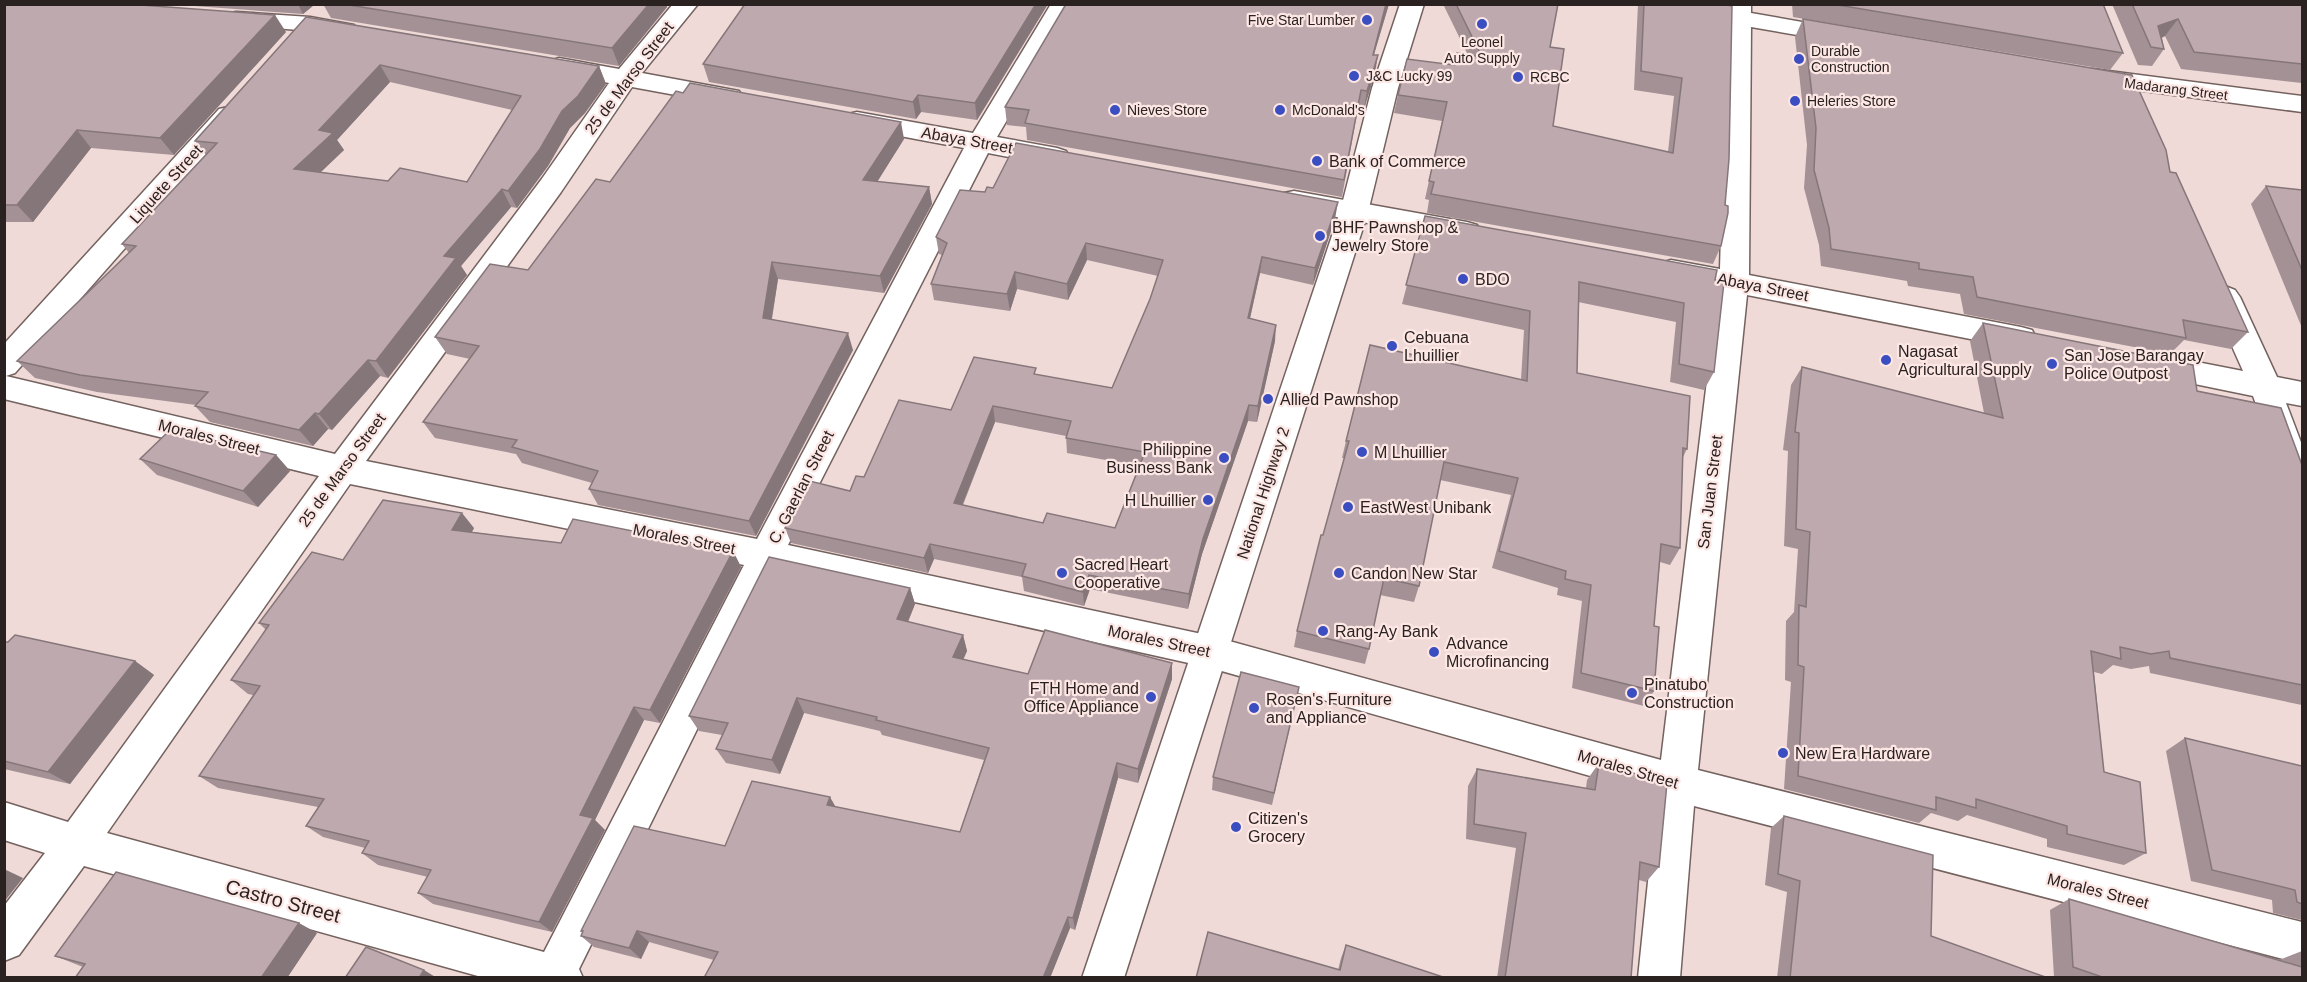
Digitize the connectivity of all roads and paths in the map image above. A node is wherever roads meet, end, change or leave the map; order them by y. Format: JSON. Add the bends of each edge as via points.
{"nodes":[{"id":1,"x":329,"y":4,"type":"edge"},
{"id":2,"x":686,"y":4,"type":"edge"},
{"id":3,"x":1064,"y":4,"type":"edge"},
{"id":4,"x":1412,"y":4,"type":"edge"},
{"id":5,"x":1660,"y":4,"type":"edge"},
{"id":6,"x":1739,"y":11,"type":"edge"},
{"id":7,"x":215,"y":17,"type":"edge"},
{"id":8,"x":310,"y":24,"type":"junction"},
{"id":9,"x":368,"y":34,"type":"edge"},
{"id":10,"x":1865,"y":39,"type":"edge"},
{"id":11,"x":286,"y":50,"type":"edge"},
{"id":12,"x":2119,"y":54,"type":"edge"},
{"id":13,"x":532,"y":62,"type":"edge"},
{"id":14,"x":2073,"y":74,"type":"edge"},
{"id":15,"x":626,"y":77,"type":"junction"},
{"id":16,"x":247,"y":94,"type":"edge"},
{"id":17,"x":2135,"y":94,"type":"junction"},
{"id":18,"x":756,"y":101,"type":"edge"},
{"id":19,"x":2302,"y":104,"type":"edge"},
{"id":20,"x":827,"y":114,"type":"edge"},
{"id":21,"x":980,"y":143,"type":"junction"},
{"id":22,"x":1085,"y":162,"type":"edge"},
{"id":23,"x":1272,"y":196,"type":"edge"},
{"id":24,"x":1354,"y":212,"type":"junction"},
{"id":25,"x":1492,"y":237,"type":"edge"},
{"id":26,"x":1642,"y":264,"type":"edge"},
{"id":27,"x":2217,"y":277,"type":"edge"},
{"id":28,"x":1734,"y":281,"type":"junction"},
{"id":29,"x":2045,"y":343,"type":"edge"},
{"id":30,"x":2126,"y":358,"type":"edge"},
{"id":31,"x":4,"y":365,"type":"edge"},
{"id":32,"x":2264,"y":386,"type":"junction"},
{"id":33,"x":4,"y":387,"type":"edge"},
{"id":34,"x":2302,"y":394,"type":"edge"},
{"id":35,"x":342,"y":469,"type":"junction"},
{"id":36,"x":2302,"y":487,"type":"edge"},
{"id":37,"x":766,"y":555,"type":"junction"},
{"id":38,"x":1211,"y":652,"type":"junction"},
{"id":39,"x":1677,"y":783,"type":"junction"},
{"id":40,"x":4,"y":821,"type":"edge"},
{"id":41,"x":76,"y":844,"type":"junction"},
{"id":42,"x":4,"y":940,"type":"edge"},
{"id":43,"x":2302,"y":943,"type":"edge"},
{"id":44,"x":556,"y":977,"type":"edge"},
{"id":45,"x":1103,"y":978,"type":"edge"},
{"id":46,"x":1659,"y":978,"type":"edge"}],
"edges":[{"from":1,"to":8,"type":"street"},
{"from":2,"to":15,"type":"street","name":"25 de Marso Street"},
{"from":3,"to":21,"type":"street","name":"C. Gaerlan Street"},
{"from":4,"to":24,"type":"street","name":"National Highway 2","via":[[1385,88]]},
{"from":5,"to":6,"type":"street"},
{"from":6,"to":10,"type":"street"},
{"from":6,"to":28,"type":"street","name":"San Juan Street"},
{"from":7,"to":8,"type":"street"},
{"from":8,"to":9,"type":"street"},
{"from":8,"to":11,"type":"street"},
{"from":12,"to":17,"type":"street"},
{"from":13,"to":15,"type":"street"},
{"from":14,"to":17,"type":"street","name":"Madarang Street"},
{"from":15,"to":18,"type":"street"},
{"from":15,"to":35,"type":"street","name":"25 de Marso Street","via":[[551,186]]},
{"from":16,"to":31,"type":"street","name":"Liquete Street"},
{"from":17,"to":19,"type":"street","name":"Madarang Street"},
{"from":20,"to":21,"type":"street","name":"Abaya Street"},
{"from":21,"to":22,"type":"street","name":"Abaya Street"},
{"from":21,"to":37,"type":"street","name":"C. Gaerlan Street"},
{"from":23,"to":24,"type":"street"},
{"from":24,"to":25,"type":"street"},
{"from":24,"to":38,"type":"street","name":"National Highway 2"},
{"from":26,"to":28,"type":"street","name":"Abaya Street"},
{"from":27,"to":32,"type":"street"},
{"from":28,"to":29,"type":"street","name":"Abaya Street"},
{"from":28,"to":39,"type":"street","name":"San Juan Street"},
{"from":30,"to":32,"type":"street"},
{"from":32,"to":34,"type":"street"},
{"from":32,"to":36,"type":"street"},
{"from":33,"to":35,"type":"street","name":"Morales Street"},
{"from":35,"to":37,"type":"street","name":"Morales Street"},
{"from":35,"to":41,"type":"street","name":"25 de Marso Street"},
{"from":37,"to":38,"type":"street","name":"Morales Street"},
{"from":37,"to":44,"type":"street","name":"C. Gaerlan Street"},
{"from":38,"to":39,"type":"street","name":"Morales Street"},
{"from":38,"to":45,"type":"street","name":"National Highway 2"},
{"from":39,"to":43,"type":"street","name":"Morales Street"},
{"from":39,"to":46,"type":"street","name":"San Juan Street"},
{"from":40,"to":41,"type":"street","name":"Castro Street"},
{"from":41,"to":42,"type":"street","name":"25 de Marso Street"},
{"from":41,"to":44,"type":"street","name":"Castro Street"}]}
